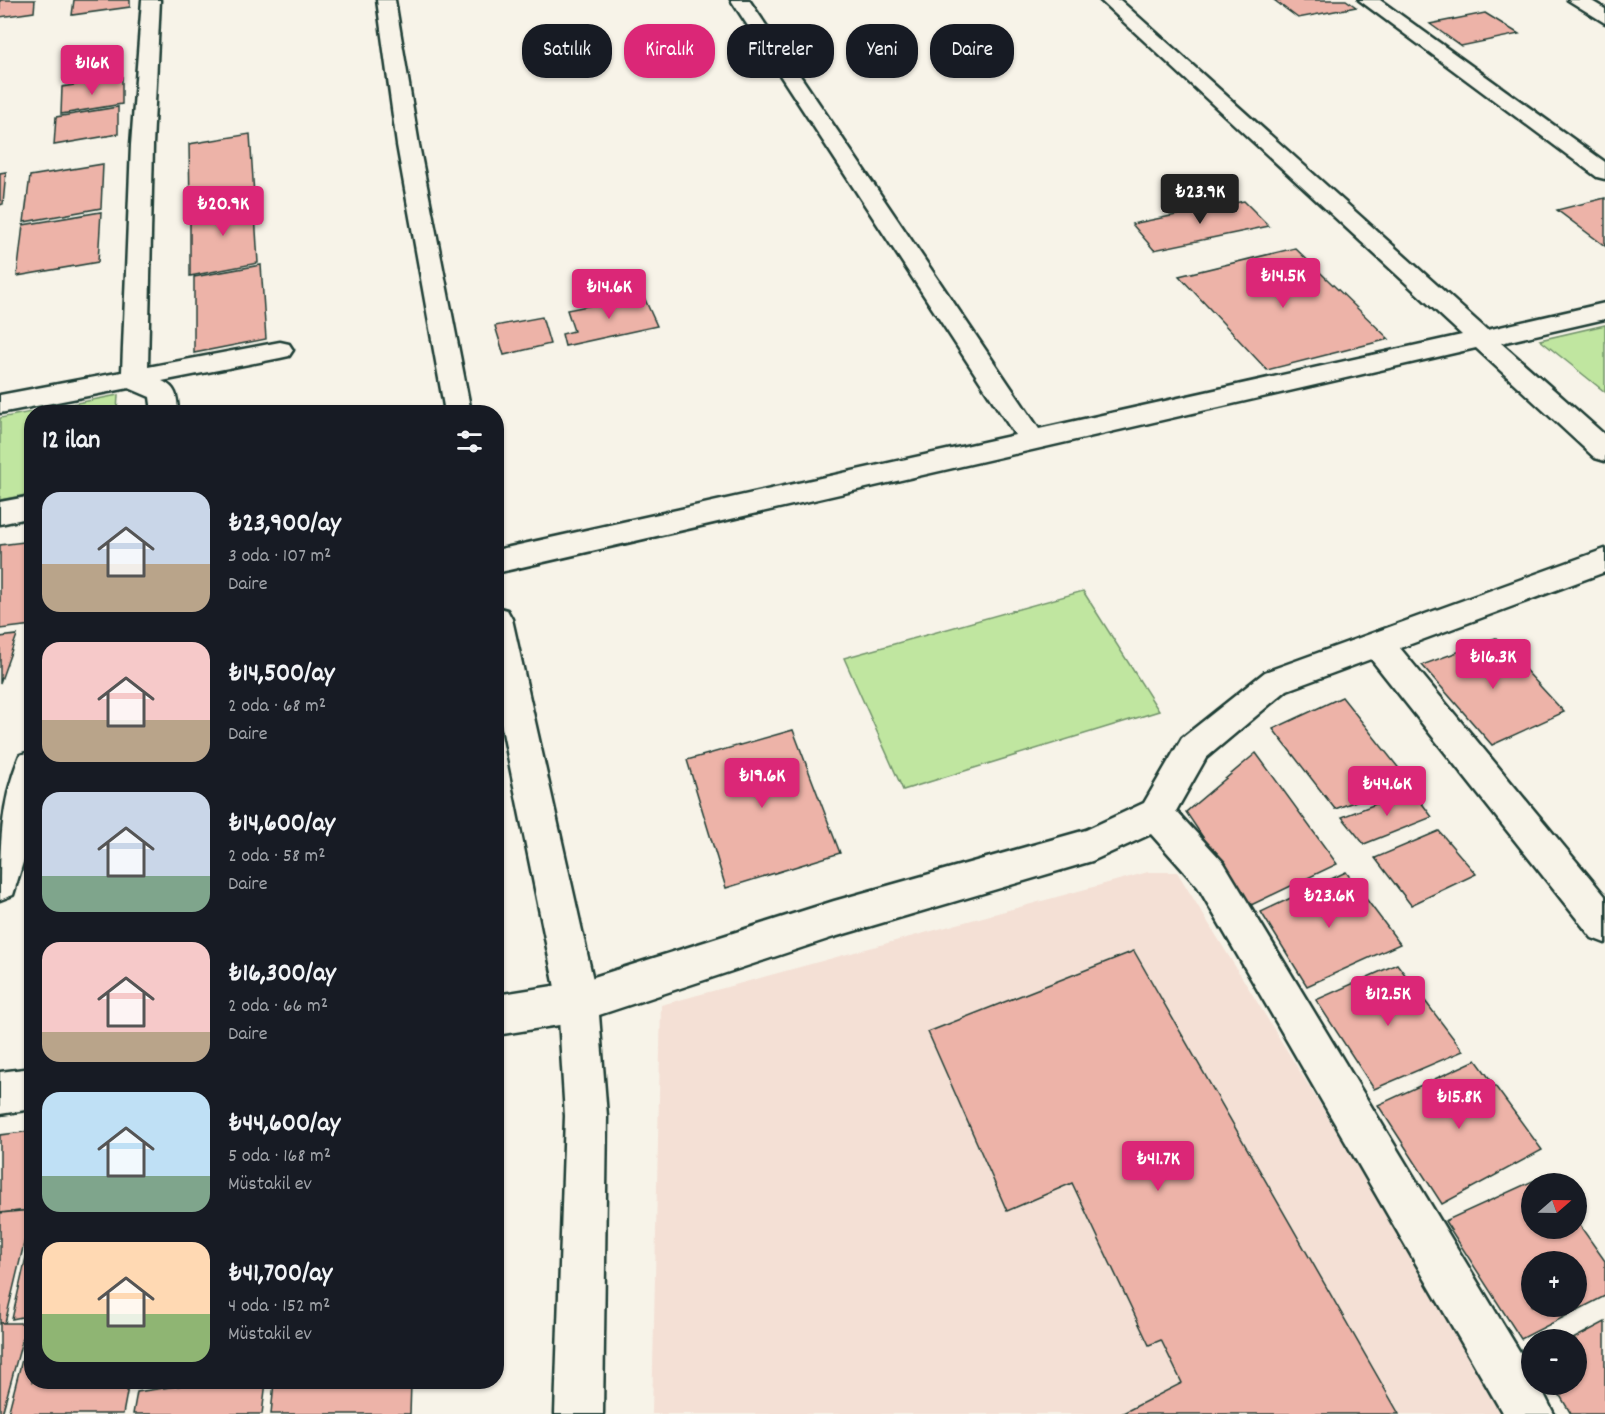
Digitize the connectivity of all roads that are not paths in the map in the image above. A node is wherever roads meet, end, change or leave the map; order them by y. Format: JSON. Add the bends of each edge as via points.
{"nodes":[{"id":1,"x":151,"y":0,"type":"edge"},
{"id":2,"x":386,"y":0,"type":"edge"},
{"id":3,"x":740,"y":0,"type":"edge"},
{"id":4,"x":1108,"y":0,"type":"edge"},
{"id":5,"x":1368,"y":0,"type":"edge"},
{"id":6,"x":1577,"y":0,"type":"edge"},
{"id":7,"x":1605,"y":17,"type":"edge"},
{"id":8,"x":1605,"y":172,"type":"edge"},
{"id":9,"x":1605,"y":311,"type":"edge"},
{"id":10,"x":1483,"y":340,"type":"junction"},
{"id":11,"x":280,"y":350,"type":"dead end"},
{"id":12,"x":135,"y":380,"type":"junction"},
{"id":13,"x":0,"y":404,"type":"edge"},
{"id":14,"x":164,"y":405,"type":"edge"},
{"id":15,"x":457,"y":405,"type":"edge"},
{"id":16,"x":1033,"y":441,"type":"junction"},
{"id":17,"x":1605,"y":451,"type":"edge"},
{"id":18,"x":24,"y":508,"type":"edge"},
{"id":19,"x":0,"y":513,"type":"edge"},
{"id":20,"x":504,"y":560,"type":"edge"},
{"id":21,"x":1605,"y":560,"type":"edge"},
{"id":22,"x":1377,"y":643,"type":"junction"},
{"id":23,"x":504,"y":656,"type":"edge"},
{"id":24,"x":24,"y":795,"type":"edge"},
{"id":25,"x":1156,"y":814,"type":"junction"},
{"id":26,"x":0,"y":883,"type":"edge"},
{"id":27,"x":1605,"y":925,"type":"edge"},
{"id":28,"x":578,"y":1002,"type":"junction"},
{"id":29,"x":504,"y":1014,"type":"edge"},
{"id":30,"x":24,"y":1089,"type":"edge"},
{"id":31,"x":0,"y":1093,"type":"edge"},
{"id":32,"x":579,"y":1414,"type":"edge"},
{"id":33,"x":1530,"y":1414,"type":"edge"}],
"edges":[{"from":1,"to":12,"type":"street"},
{"from":2,"to":15,"type":"street","via":[[408,145]]},
{"from":3,"to":16,"type":"street"},
{"from":4,"to":10,"type":"street"},
{"from":5,"to":8,"type":"street"},
{"from":6,"to":7,"type":"street"},
{"from":9,"to":10,"type":"street"},
{"from":10,"to":16,"type":"street"},
{"from":10,"to":17,"type":"street"},
{"from":11,"to":12,"type":"street"},
{"from":12,"to":13,"type":"street"},
{"from":12,"to":14,"type":"street","via":[[163,392]]},
{"from":16,"to":20,"type":"street"},
{"from":18,"to":19,"type":"street"},
{"from":21,"to":22,"type":"street"},
{"from":22,"to":25,"type":"street","via":[[1276,681],[1194,748]]},
{"from":22,"to":27,"type":"street"},
{"from":23,"to":28,"type":"street"},
{"from":24,"to":26,"type":"street"},
{"from":25,"to":28,"type":"street","via":[[1092,845],[834,919]]},
{"from":25,"to":33,"type":"street","via":[[1211,875]]},
{"from":28,"to":29,"type":"street"},
{"from":28,"to":32,"type":"street","via":[[586,1116]]},
{"from":30,"to":31,"type":"street"}]}
